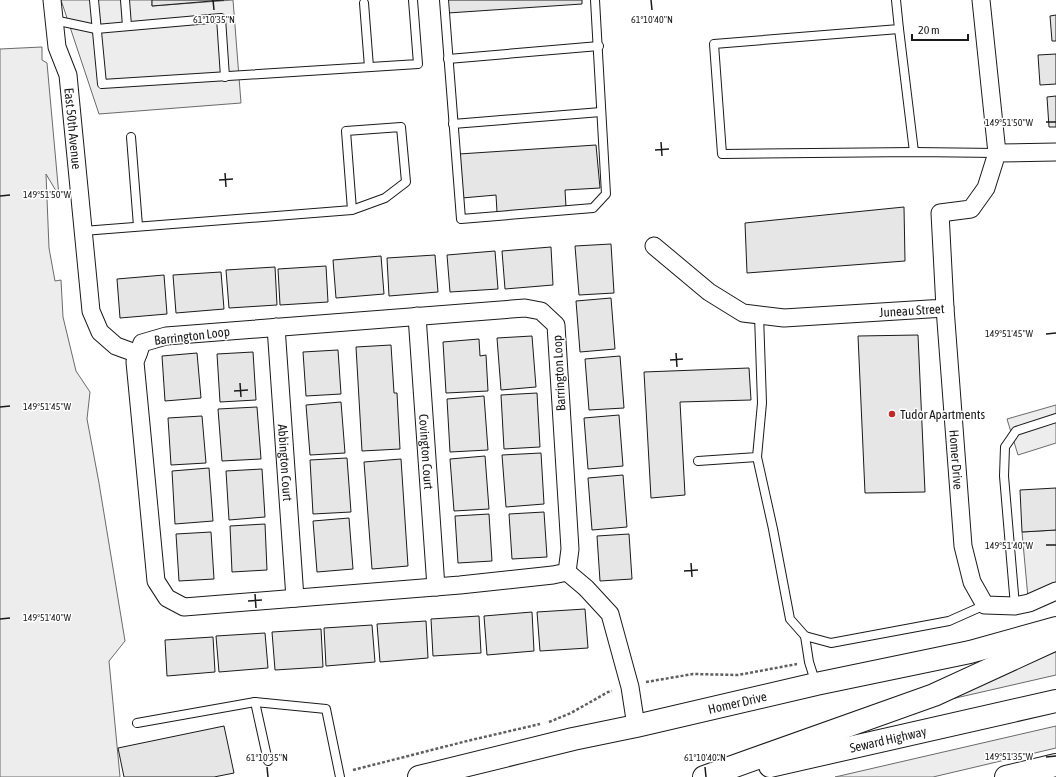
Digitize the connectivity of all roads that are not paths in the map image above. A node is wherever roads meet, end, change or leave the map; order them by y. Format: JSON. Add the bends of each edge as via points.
{"nodes":[{"id":1,"x":52,"y":0,"type":"edge"},
{"id":2,"x":94,"y":0,"type":"edge"},
{"id":3,"x":125,"y":0,"type":"edge"},
{"id":4,"x":413,"y":0,"type":"edge"},
{"id":5,"x":444,"y":0,"type":"edge"},
{"id":6,"x":595,"y":0,"type":"edge"},
{"id":7,"x":896,"y":0,"type":"edge"},
{"id":8,"x":981,"y":0,"type":"edge"},
{"id":9,"x":364,"y":3,"type":"dead end"},
{"id":10,"x":53,"y":19,"type":"junction"},
{"id":11,"x":127,"y":26,"type":"junction"},
{"id":12,"x":899,"y":28,"type":"junction"},
{"id":13,"x":96,"y":29,"type":"junction"},
{"id":14,"x":598,"y":46,"type":"junction"},
{"id":15,"x":448,"y":59,"type":"junction"},
{"id":16,"x":369,"y":67,"type":"junction"},
{"id":17,"x":225,"y":76,"type":"junction"},
{"id":18,"x":601,"y":112,"type":"junction"},
{"id":19,"x":453,"y":124,"type":"junction"},
{"id":20,"x":132,"y":137,"type":"dead end"},
{"id":21,"x":914,"y":152,"type":"junction"},
{"id":22,"x":1056,"y":152,"type":"edge"},
{"id":23,"x":997,"y":153,"type":"junction"},
{"id":24,"x":352,"y":210,"type":"junction"},
{"id":25,"x":138,"y":226,"type":"junction"},
{"id":26,"x":83,"y":230,"type":"junction"},
{"id":27,"x":654,"y":246,"type":"dead end"},
{"id":28,"x":945,"y":308,"type":"junction"},
{"id":29,"x":759,"y":315,"type":"junction"},
{"id":30,"x":417,"y":316,"type":"junction"},
{"id":31,"x":276,"y":327,"type":"junction"},
{"id":32,"x":138,"y":354,"type":"junction"},
{"id":33,"x":1056,"y":418,"type":"edge"},
{"id":34,"x":757,"y":457,"type":"junction"},
{"id":35,"x":698,"y":461,"type":"dead end"},
{"id":36,"x":566,"y":572,"type":"junction"},
{"id":37,"x":436,"y":587,"type":"junction"},
{"id":38,"x":1056,"y":591,"type":"edge"},
{"id":39,"x":295,"y":598,"type":"junction"},
{"id":40,"x":985,"y":605,"type":"junction"},
{"id":41,"x":1016,"y":606,"type":"junction"},
{"id":42,"x":1056,"y":628,"type":"edge"},
{"id":43,"x":805,"y":636,"type":"junction"},
{"id":44,"x":1056,"y":639,"type":"edge"},
{"id":45,"x":816,"y":684,"type":"junction"},
{"id":46,"x":255,"y":702,"type":"junction"},
{"id":47,"x":1056,"y":702,"type":"edge"},
{"id":48,"x":137,"y":723,"type":"dead end"},
{"id":49,"x":636,"y":726,"type":"junction"},
{"id":50,"x":268,"y":761,"type":"dead end"},
{"id":51,"x":1056,"y":765,"type":"edge"},
{"id":52,"x":339,"y":775,"type":"edge"},
{"id":53,"x":419,"y":777,"type":"edge"},
{"id":54,"x":704,"y":777,"type":"edge"},
{"id":55,"x":720,"y":777,"type":"edge"},
{"id":56,"x":1006,"y":777,"type":"edge"}],
"edges":[{"from":1,"to":10,"type":"street","name":"East 50th Avenue"},
{"from":2,"to":13,"type":"lane"},
{"from":3,"to":11,"type":"lane"},
{"from":4,"to":16,"type":"lane","via":[[418,64]]},
{"from":5,"to":15,"type":"lane"},
{"from":6,"to":14,"type":"lane"},
{"from":7,"to":12,"type":"lane"},
{"from":8,"to":23,"type":"street"},
{"from":9,"to":16,"type":"lane"},
{"from":10,"to":13,"type":"lane"},
{"from":10,"to":26,"type":"street","name":"East 50th Avenue","via":[[57,47],[68,76]]},
{"from":11,"to":13,"type":"lane"},
{"from":11,"to":17,"type":"lane","via":[[221,18]]},
{"from":12,"to":21,"type":"lane"},
{"from":12,"to":21,"type":"lane","via":[[714,44],[722,154]]},
{"from":13,"to":17,"type":"lane","via":[[102,84]]},
{"from":14,"to":15,"type":"lane"},
{"from":14,"to":18,"type":"lane"},
{"from":15,"to":19,"type":"lane"},
{"from":16,"to":17,"type":"lane"},
{"from":18,"to":19,"type":"lane"},
{"from":18,"to":19,"type":"lane","via":[[606,194],[592,208],[461,219]]},
{"from":20,"to":25,"type":"lane"},
{"from":21,"to":23,"type":"lane"},
{"from":22,"to":23,"type":"street"},
{"from":23,"to":28,"type":"street","name":"Juneau Street","via":[[986,188],[971,209],[940,213]]},
{"from":24,"to":24,"type":"lane","via":[[346,131],[401,127],[406,182],[385,198]]},
{"from":24,"to":25,"type":"lane"},
{"from":25,"to":26,"type":"lane"},
{"from":26,"to":32,"type":"street","name":"East 50th Avenue","via":[[91,311],[100,332],[116,346]]},
{"from":27,"to":29,"type":"street","name":"Juneau Street","via":[[709,292],[743,313]]},
{"from":28,"to":29,"type":"street","name":"Juneau Street","via":[[784,318]]},
{"from":28,"to":40,"type":"street","name":"Homer Drive","via":[[963,546],[972,582]]},
{"from":29,"to":34,"type":"lane","via":[[762,403]]},
{"from":30,"to":31,"type":"street","name":"Barrington Loop"},
{"from":30,"to":36,"type":"street","name":"Barrington Loop","via":[[525,308],[541,311],[556,325],[570,549]]},
{"from":30,"to":37,"type":"street","name":"Covington Court"},
{"from":31,"to":32,"type":"street","name":"Barrington Loop","via":[[166,336],[142,343]]},
{"from":31,"to":39,"type":"street","name":"Abbington Court"},
{"from":32,"to":39,"type":"street","name":"Barrington Loop","via":[[135,362],[156,581],[163,592],[167,598],[184,607]]},
{"from":33,"to":41,"type":"lane","via":[[1016,431],[1005,447],[1004,476]]},
{"from":34,"to":35,"type":"lane"},
{"from":34,"to":43,"type":"lane","via":[[790,619]]},
{"from":36,"to":37,"type":"street","name":"Barrington Loop"},
{"from":36,"to":49,"type":"street","via":[[586,588],[610,614],[630,687]]},
{"from":37,"to":39,"type":"street","name":"Barrington Loop"},
{"from":38,"to":41,"type":"street"},
{"from":40,"to":41,"type":"street"},
{"from":40,"to":43,"type":"lane","via":[[949,621],[831,643]]},
{"from":42,"to":45,"type":"main road","name":"Homer Drive","via":[[970,652]]},
{"from":43,"to":45,"type":"lane"},
{"from":44,"to":54,"type":"main road","via":[[934,695]]},
{"from":45,"to":49,"type":"main road","name":"Homer Drive"},
{"from":46,"to":48,"type":"lane"},
{"from":46,"to":50,"type":"lane"},
{"from":46,"to":52,"type":"lane","via":[[326,709]]},
{"from":47,"to":55,"type":"main road","name":"Seward Highway"},
{"from":49,"to":53,"type":"main road","name":"Homer Drive"},
{"from":51,"to":56,"type":"main road"}]}
